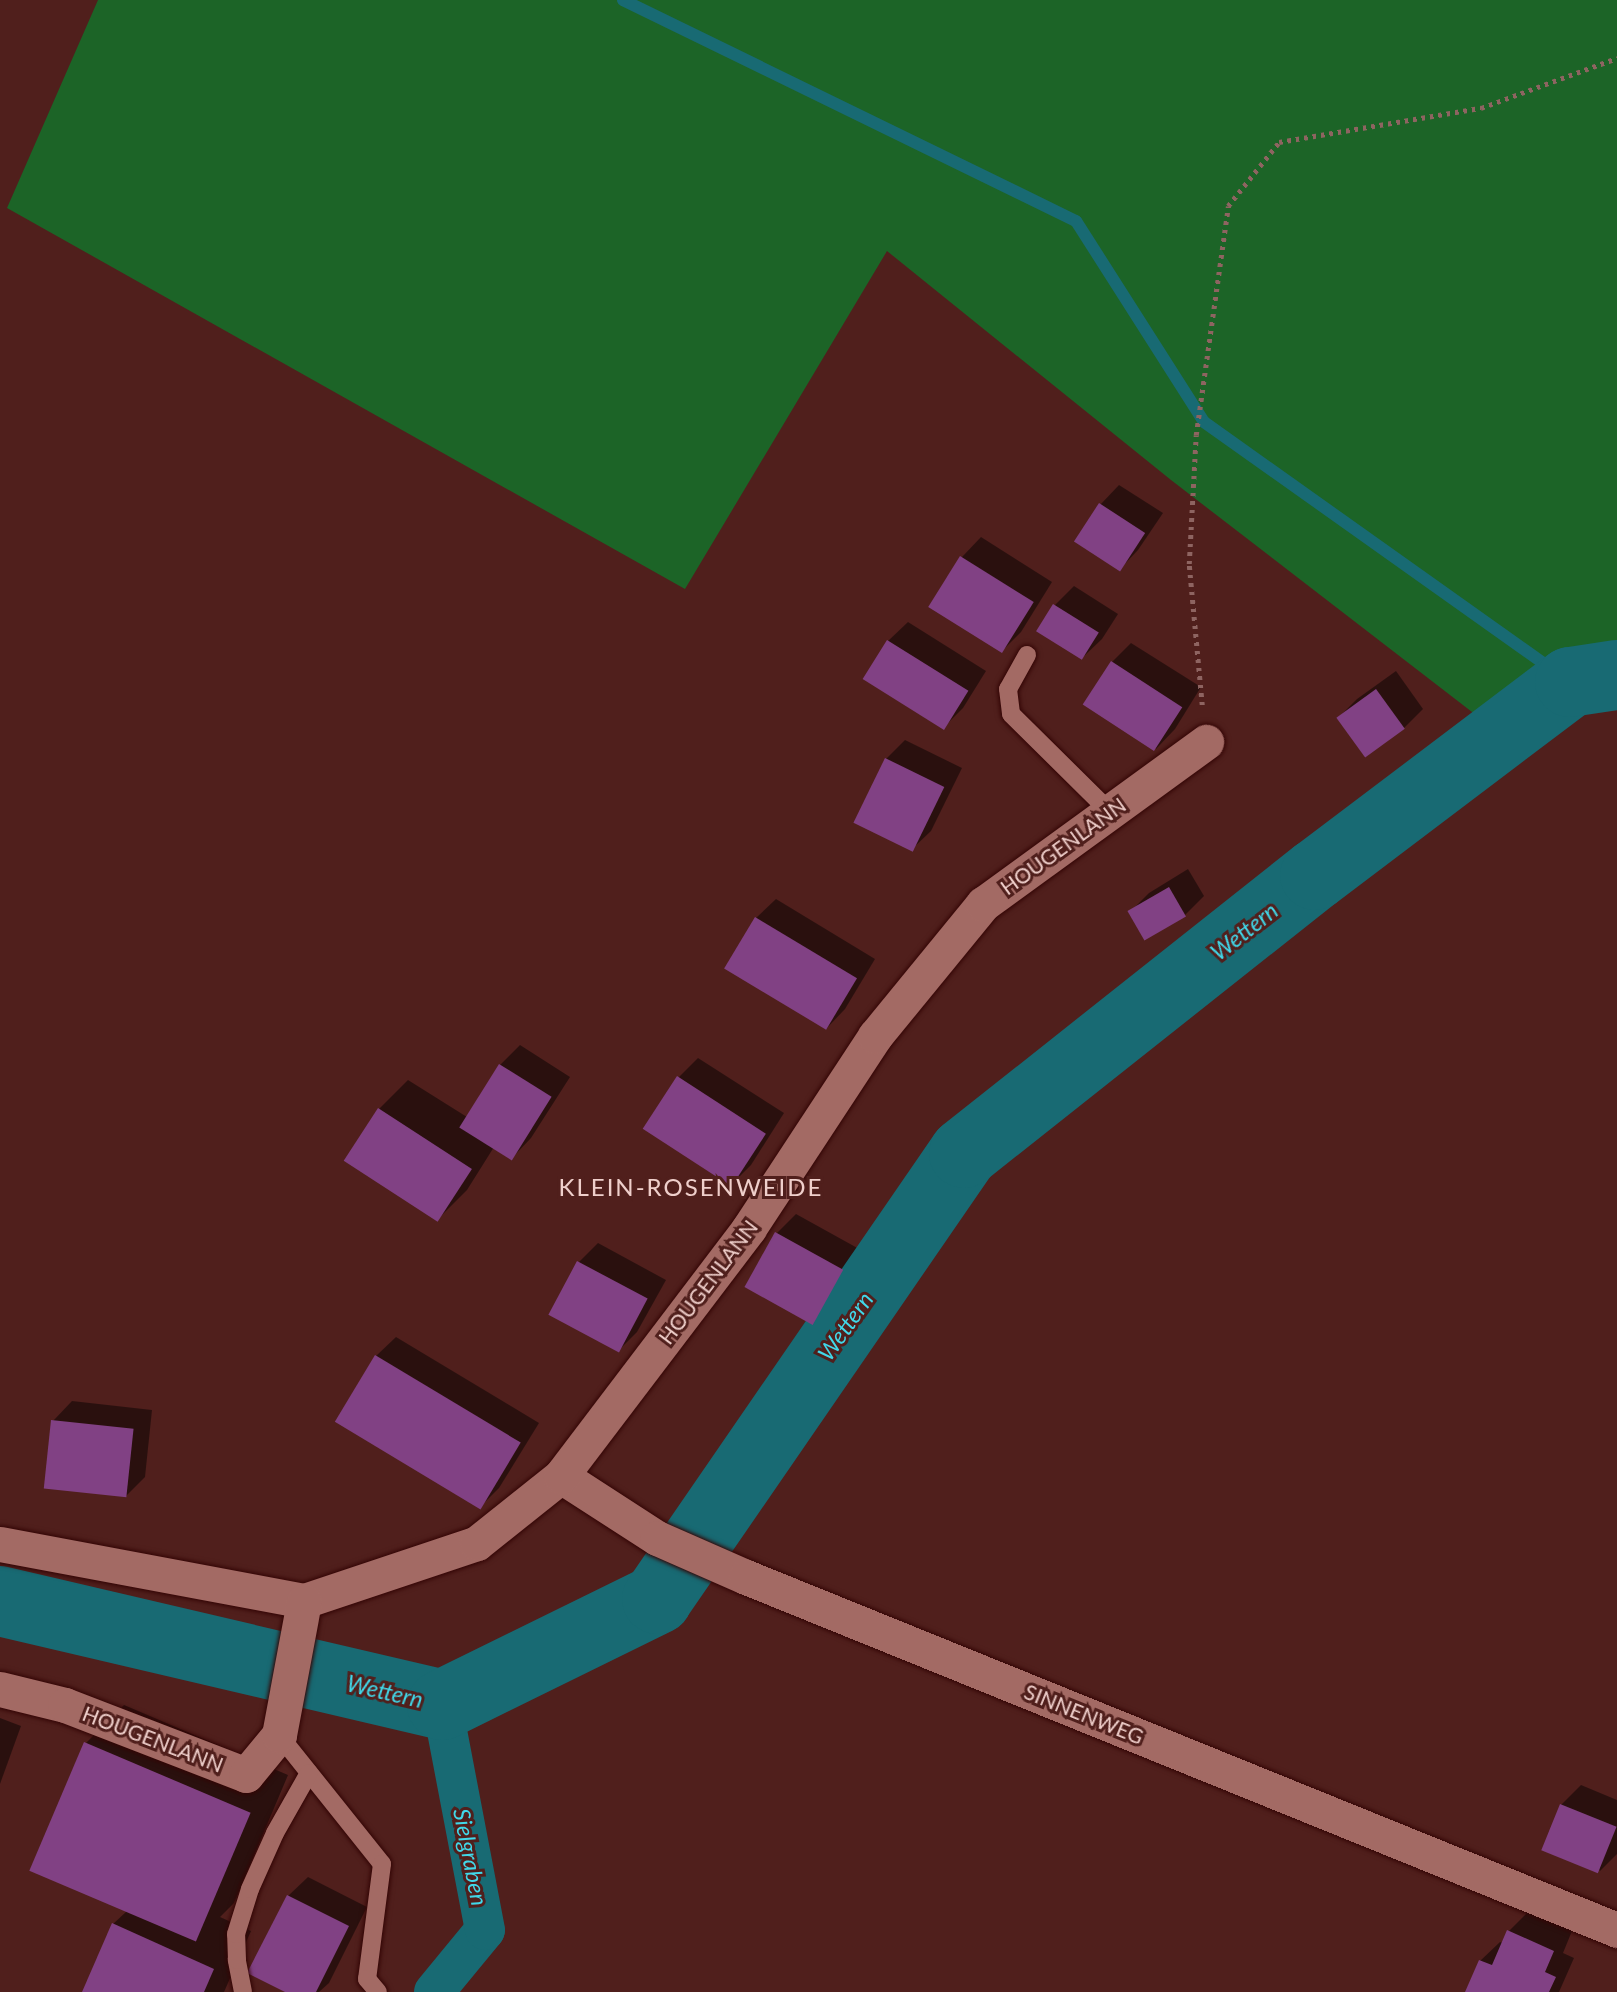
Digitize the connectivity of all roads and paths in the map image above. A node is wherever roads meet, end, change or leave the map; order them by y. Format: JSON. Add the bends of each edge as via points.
{"nodes":[{"id":1,"x":1617,"y":58,"type":"edge"},
{"id":2,"x":1027,"y":655,"type":"dead end"},
{"id":3,"x":1206,"y":742,"type":"joint"},
{"id":4,"x":1110,"y":812,"type":"junction"},
{"id":5,"x":561,"y":1476,"type":"junction"},
{"id":6,"x":0,"y":1544,"type":"edge"},
{"id":7,"x":304,"y":1601,"type":"junction"},
{"id":8,"x":0,"y":1689,"type":"edge"},
{"id":9,"x":279,"y":1735,"type":"junction"},
{"id":10,"x":309,"y":1773,"type":"junction"},
{"id":11,"x":1617,"y":1930,"type":"edge"},
{"id":12,"x":243,"y":1992,"type":"edge"},
{"id":13,"x":378,"y":1992,"type":"edge"}],
"edges":[{"from":1,"to":3,"type":"path","via":[[1481,108],[1279,142],[1228,206],[1196,435],[1189,564]]},
{"from":2,"to":4,"type":"lane","via":[[1007,689],[1011,714]]},
{"from":3,"to":4,"type":"street","name":"HOUGENLANN"},
{"from":4,"to":5,"type":"street","name":"HOUGENLANN","via":[[983,904],[875,1036],[749,1228]]},
{"from":5,"to":7,"type":"street","name":"HOUGENLANN","via":[[477,1543]]},
{"from":5,"to":11,"type":"street","name":"SINNENWEG","via":[[657,1538],[746,1577]]},
{"from":6,"to":7,"type":"street","name":"HOUGENLANN"},
{"from":7,"to":9,"type":"street","name":"HOUGENLANN"},
{"from":8,"to":9,"type":"street","name":"HOUGENLANN","via":[[65,1705],[246,1775]]},
{"from":9,"to":10,"type":"lane"},
{"from":10,"to":12,"type":"lane","via":[[275,1833],[236,1934]]},
{"from":10,"to":13,"type":"lane","via":[[382,1864],[367,1979]]}]}
